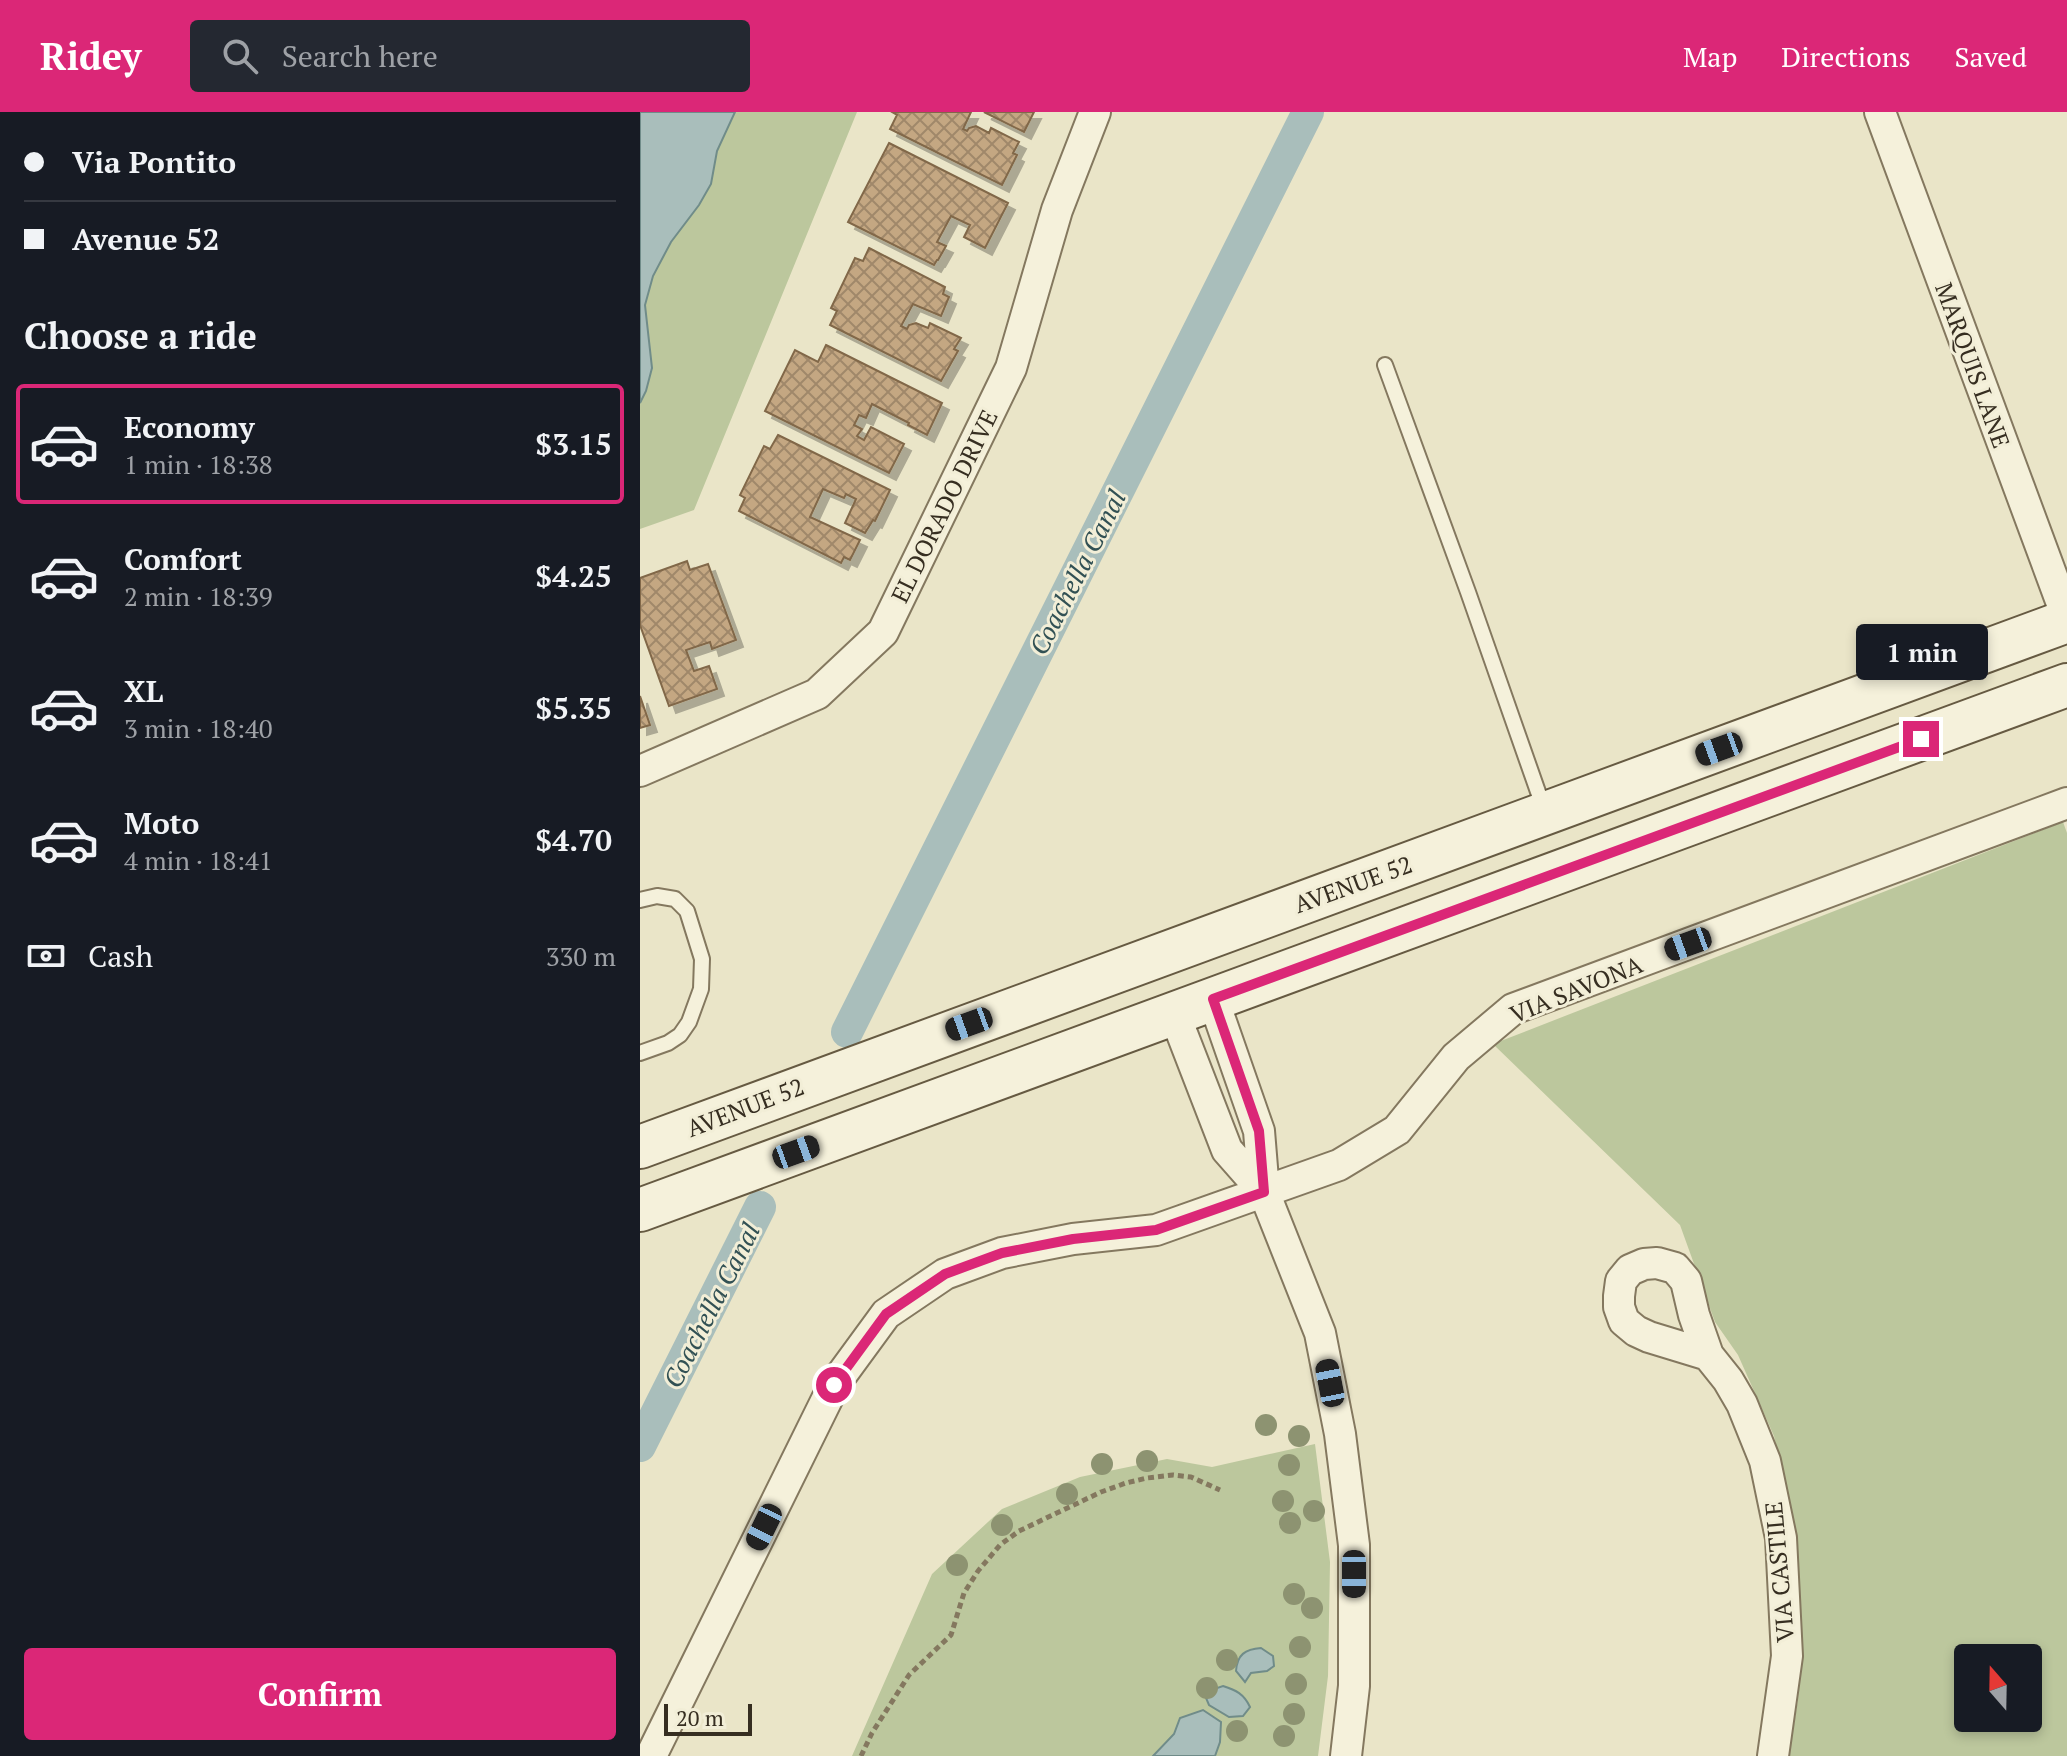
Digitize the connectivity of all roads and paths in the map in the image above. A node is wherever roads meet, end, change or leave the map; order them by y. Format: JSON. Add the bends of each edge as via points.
{"nodes":[{"id":1,"x":1095,"y":112,"type":"edge"},
{"id":2,"x":1880,"y":112,"type":"edge"},
{"id":3,"x":1385,"y":365,"type":"dead end"},
{"id":4,"x":2067,"y":619,"type":"edge"},
{"id":5,"x":2067,"y":685,"type":"edge"},
{"id":6,"x":640,"y":771,"type":"edge"},
{"id":7,"x":2067,"y":803,"type":"edge"},
{"id":8,"x":1535,"y":817,"type":"junction"},
{"id":9,"x":1387,"y":871,"type":"junction"},
{"id":10,"x":640,"y":900,"type":"edge"},
{"id":11,"x":1335,"y":954,"type":"junction"},
{"id":12,"x":1192,"y":1007,"type":"junction"},
{"id":13,"x":640,"y":1053,"type":"edge"},
{"id":14,"x":640,"y":1147,"type":"edge"},
{"id":15,"x":1264,"y":1192,"type":"junction"},
{"id":16,"x":640,"y":1210,"type":"edge"},
{"id":17,"x":1708,"y":1355,"type":"dead end"},
{"id":18,"x":1220,"y":1490,"type":"dead end"},
{"id":19,"x":651,"y":1756,"type":"edge"},
{"id":20,"x":861,"y":1756,"type":"edge"},
{"id":21,"x":1346,"y":1756,"type":"edge"},
{"id":22,"x":1773,"y":1756,"type":"edge"}],
"edges":[{"from":1,"to":6,"type":"street","name":"EL DORADO DRIVE","via":[[1057,210],[1011,368],[883,632],[817,694]]},
{"from":2,"to":4,"type":"street","name":"MARQUIS LANE"},
{"from":3,"to":8,"type":"lane","via":[[1468,592]]},
{"from":4,"to":8,"type":"main road","name":"AVENUE 52"},
{"from":5,"to":11,"type":"main road"},
{"from":7,"to":15,"type":"street","name":"VIA SAVONA","via":[[1513,1009],[1456,1057],[1397,1130],[1339,1165]]},
{"from":8,"to":9,"type":"main road","name":"AVENUE 52"},
{"from":8,"to":11,"type":"main road","via":[[1528,848],[1498,870],[1418,899]]},
{"from":9,"to":12,"type":"main road","via":[[1302,929],[1196,968],[1181,981]]},
{"from":9,"to":14,"type":"main road","name":"AVENUE 52"},
{"from":10,"to":13,"type":"lane","via":[[675,899],[687,911],[702,959],[701,989],[689,1022],[668,1043]]},
{"from":11,"to":12,"type":"main road"},
{"from":12,"to":15,"type":"street","via":[[1259,1131]]},
{"from":12,"to":15,"type":"street","via":[[1227,1150]]},
{"from":12,"to":16,"type":"main road"},
{"from":15,"to":19,"type":"street","name":"VIA SAVONA","via":[[1156,1230],[1002,1253],[945,1274],[886,1314],[834,1385]]},
{"from":15,"to":21,"type":"street","via":[[1320,1333],[1340,1434],[1354,1545],[1354,1686]]},
{"from":17,"to":22,"type":"street","name":"VIA CASTILE","via":[[1728,1380],[1754,1433],[1781,1538],[1787,1656]]},
{"from":18,"to":20,"type":"path","via":[[1191,1477],[1136,1480],[1045,1517],[1009,1538],[978,1571],[964,1593],[951,1635],[909,1675]]}]}
